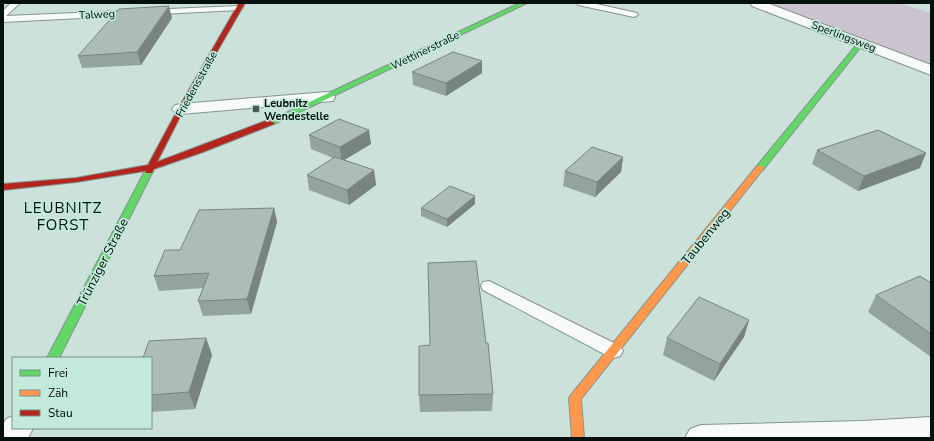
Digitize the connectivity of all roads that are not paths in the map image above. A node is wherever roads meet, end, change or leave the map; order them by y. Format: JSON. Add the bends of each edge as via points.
{"nodes":[{"id":1,"x":16,"y":3,"type":"edge"},
{"id":2,"x":521,"y":3,"type":"edge"},
{"id":3,"x":581,"y":3,"type":"edge"},
{"id":4,"x":756,"y":3,"type":"edge"},
{"id":5,"x":240,"y":5,"type":"edge"},
{"id":6,"x":3,"y":15,"type":"edge"},
{"id":7,"x":634,"y":15,"type":"dead end"},
{"id":8,"x":3,"y":19,"type":"edge"},
{"id":9,"x":861,"y":43,"type":"junction"},
{"id":10,"x":931,"y":70,"type":"edge"},
{"id":11,"x":327,"y":97,"type":"junction"},
{"id":12,"x":182,"y":109,"type":"junction"},
{"id":13,"x":152,"y":167,"type":"junction"},
{"id":14,"x":3,"y":187,"type":"edge"},
{"id":15,"x":489,"y":286,"type":"dead end"},
{"id":16,"x":614,"y":351,"type":"junction"},
{"id":17,"x":54,"y":357,"type":"edge"},
{"id":18,"x":16,"y":429,"type":"edge"},
{"id":19,"x":931,"y":430,"type":"edge"},
{"id":20,"x":864,"y":436,"type":"edge"},
{"id":21,"x":12,"y":438,"type":"edge"},
{"id":22,"x":578,"y":438,"type":"edge"},
{"id":23,"x":701,"y":438,"type":"edge"}],
"edges":[{"from":1,"to":6,"type":"lane"},
{"from":2,"to":11,"type":"street","name":"Wettinerstraße"},
{"from":3,"to":7,"type":"lane"},
{"from":4,"to":9,"type":"street","name":"Sperlingsweg"},
{"from":5,"to":8,"type":"lane","name":"Talweg"},
{"from":5,"to":12,"type":"street","name":"Friedensstraße"},
{"from":9,"to":10,"type":"street","name":"Sperlingsweg"},
{"from":9,"to":16,"type":"street","name":"Taubenweg"},
{"from":11,"to":12,"type":"street","name":"Wettinerstraße"},
{"from":11,"to":13,"type":"street","name":"Wettinerstraße","via":[[258,127]]},
{"from":12,"to":13,"type":"street","name":"Friedensstraße"},
{"from":13,"to":14,"type":"street","name":"Wettinerstraße","via":[[76,180]]},
{"from":13,"to":17,"type":"street","name":"Trünziger Straße"},
{"from":15,"to":16,"type":"lane"},
{"from":16,"to":22,"type":"street","name":"Taubenweg","via":[[575,398]]},
{"from":18,"to":21,"type":"street"},
{"from":19,"to":20,"type":"street"},
{"from":20,"to":23,"type":"street"}]}
